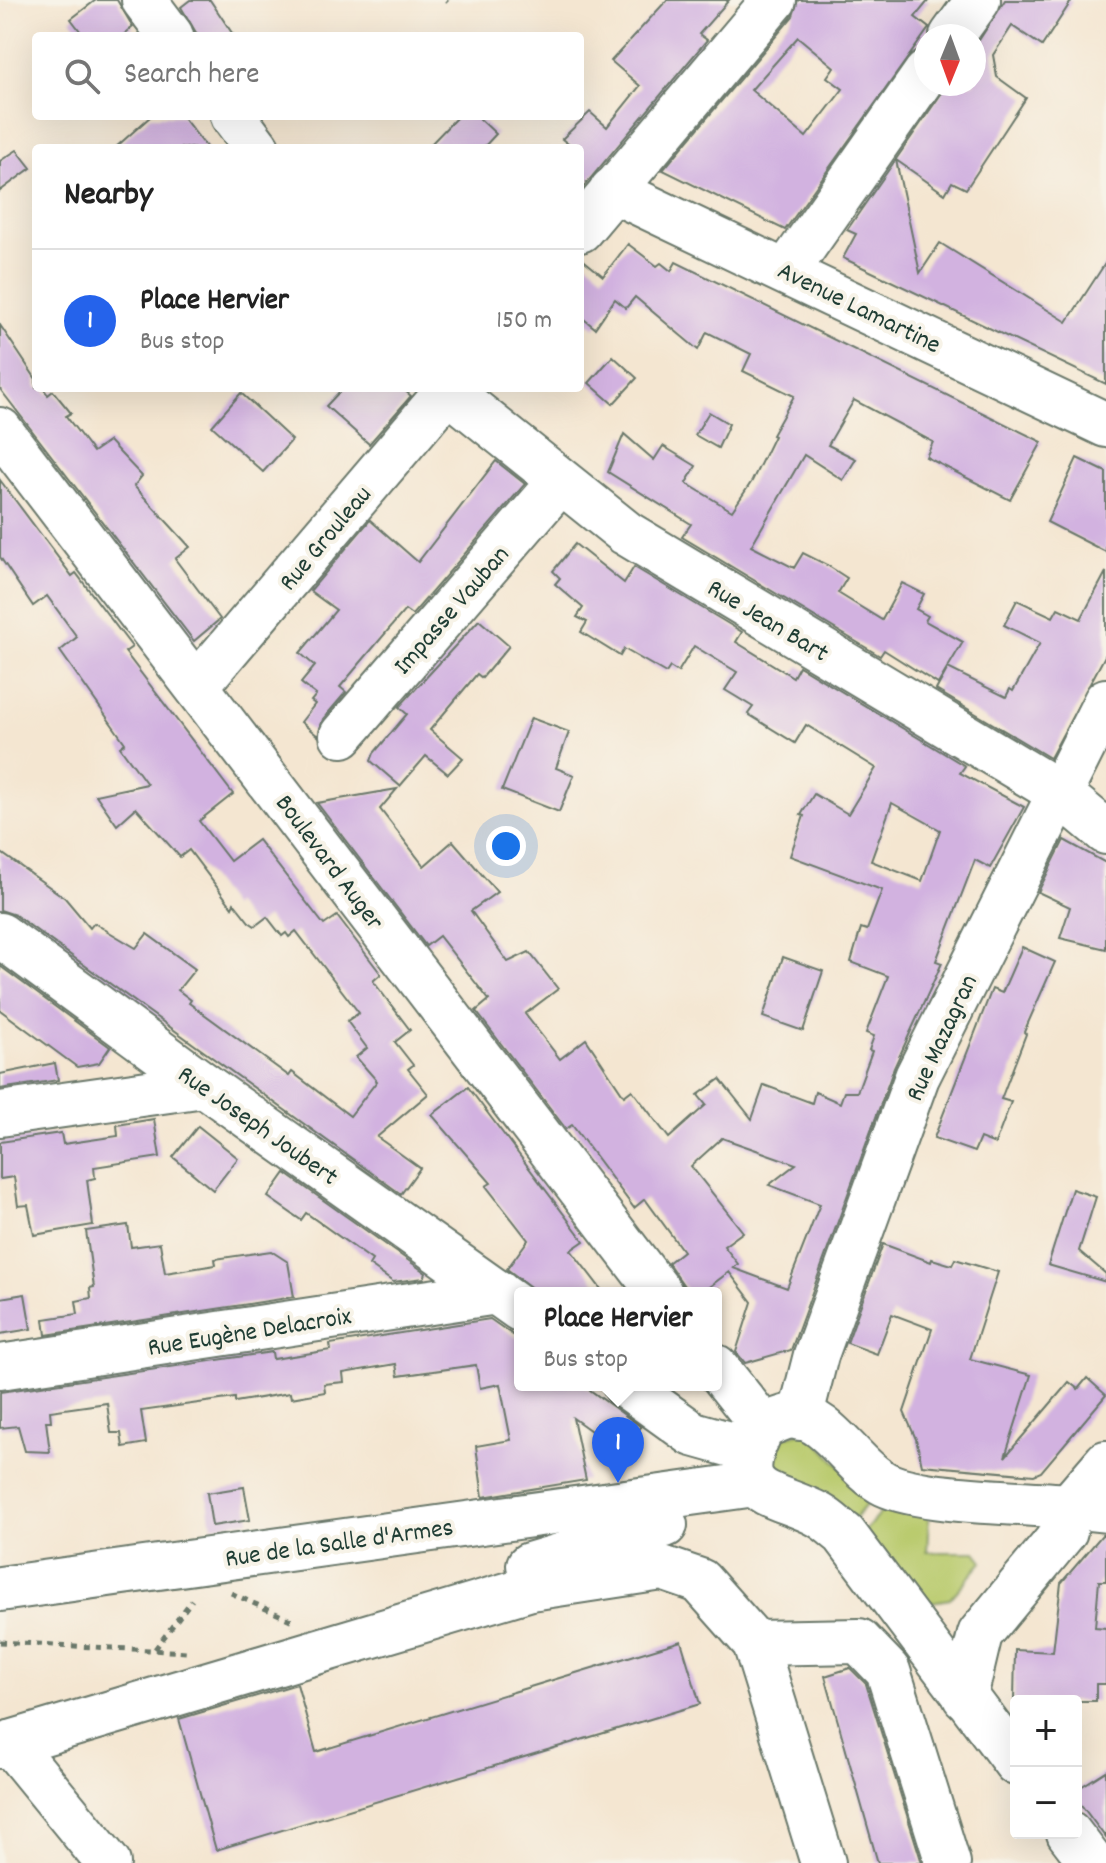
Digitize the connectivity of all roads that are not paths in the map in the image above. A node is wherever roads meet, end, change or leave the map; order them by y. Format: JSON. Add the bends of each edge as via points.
{"nodes":[{"id":1,"x":144,"y":0,"type":"edge"},
{"id":2,"x":774,"y":0,"type":"edge"},
{"id":3,"x":978,"y":0,"type":"edge"},
{"id":4,"x":961,"y":24,"type":"edge"},
{"id":5,"x":168,"y":32,"type":"edge"},
{"id":6,"x":914,"y":90,"type":"edge"},
{"id":7,"x":236,"y":120,"type":"edge"},
{"id":8,"x":254,"y":144,"type":"edge"},
{"id":9,"x":612,"y":190,"type":"junction"},
{"id":10,"x":584,"y":225,"type":"edge"},
{"id":11,"x":787,"y":271,"type":"junction"},
{"id":12,"x":444,"y":392,"type":"edge"},
{"id":13,"x":451,"y":392,"type":"edge"},
{"id":14,"x":1106,"y":425,"type":"edge"},
{"id":15,"x":0,"y":430,"type":"edge"},
{"id":16,"x":559,"y":483,"type":"junction"},
{"id":17,"x":197,"y":685,"type":"junction"},
{"id":18,"x":1106,"y":701,"type":"edge"},
{"id":19,"x":342,"y":735,"type":"dead end"},
{"id":20,"x":1058,"y":792,"type":"junction"},
{"id":21,"x":1106,"y":832,"type":"edge"},
{"id":22,"x":0,"y":935,"type":"edge"},
{"id":23,"x":204,"y":1085,"type":"junction"},
{"id":24,"x":0,"y":1114,"type":"edge"},
{"id":25,"x":655,"y":1287,"type":"edge"},
{"id":26,"x":508,"y":1301,"type":"edge"},
{"id":27,"x":0,"y":1367,"type":"edge"},
{"id":28,"x":722,"y":1374,"type":"edge"},
{"id":29,"x":633,"y":1391,"type":"edge"},
{"id":30,"x":770,"y":1428,"type":"junction"},
{"id":31,"x":1106,"y":1463,"type":"edge"},
{"id":32,"x":1002,"y":1500,"type":"junction"},
{"id":33,"x":1088,"y":1508,"type":"edge"},
{"id":34,"x":672,"y":1509,"type":"junction"},
{"id":35,"x":0,"y":1589,"type":"edge"},
{"id":36,"x":1011,"y":1596,"type":"junction"},
{"id":37,"x":900,"y":1610,"type":"junction"},
{"id":38,"x":755,"y":1643,"type":"junction"},
{"id":39,"x":965,"y":1697,"type":"junction"},
{"id":40,"x":3,"y":1736,"type":"edge"},
{"id":41,"x":1010,"y":1755,"type":"edge"},
{"id":42,"x":1074,"y":1839,"type":"edge"},
{"id":43,"x":108,"y":1863,"type":"edge"},
{"id":44,"x":823,"y":1863,"type":"edge"},
{"id":45,"x":948,"y":1863,"type":"edge"},
{"id":46,"x":1092,"y":1863,"type":"edge"}],
"edges":[{"from":1,"to":5,"type":"street"},
{"from":2,"to":9,"type":"street"},
{"from":3,"to":4,"type":"street"},
{"from":6,"to":11,"type":"street"},
{"from":7,"to":8,"type":"street"},
{"from":9,"to":10,"type":"street"},
{"from":9,"to":11,"type":"street","name":"Avenue Lamartine"},
{"from":11,"to":14,"type":"street","name":"Avenue Lamartine"},
{"from":12,"to":17,"type":"street","name":"Rue Grouleau"},
{"from":13,"to":16,"type":"street","name":"Rue Jean Bart"},
{"from":15,"to":17,"type":"street","name":"Boulevard Auger"},
{"from":16,"to":19,"type":"street","name":"Impasse Vauban"},
{"from":16,"to":20,"type":"street","name":"Rue Jean Bart","via":[[626,533]]},
{"from":17,"to":25,"type":"street","name":"Boulevard Auger"},
{"from":18,"to":20,"type":"street","name":"Rue Mazagran"},
{"from":20,"to":21,"type":"street","name":"Rue Jean Bart"},
{"from":20,"to":30,"type":"street","name":"Rue Mazagran","via":[[917,1077]]},
{"from":22,"to":23,"type":"street","name":"Rue Joseph Joubert"},
{"from":23,"to":24,"type":"street"},
{"from":23,"to":26,"type":"street","name":"Rue Joseph Joubert"},
{"from":26,"to":27,"type":"street","name":"Rue Eugène Delacroix"},
{"from":28,"to":30,"type":"street"},
{"from":29,"to":30,"type":"street","via":[[693,1434]]},
{"from":30,"to":32,"type":"street","via":[[823,1426],[850,1458],[885,1484],[926,1494]]},
{"from":30,"to":34,"type":"street"},
{"from":30,"to":37,"type":"street","via":[[770,1497],[819,1515],[844,1534]]},
{"from":31,"to":33,"type":"street"},
{"from":32,"to":33,"type":"street"},
{"from":32,"to":36,"type":"street","via":[[1025,1520],[1030,1546]]},
{"from":33,"to":36,"type":"street"},
{"from":34,"to":35,"type":"street","name":"Rue de la Salle d'Armes"},
{"from":34,"to":40,"type":"street","via":[[224,1654]]},
{"from":36,"to":37,"type":"street","via":[[976,1622],[931,1629]]},
{"from":36,"to":39,"type":"street","via":[[980,1634]]},
{"from":37,"to":39,"type":"street"},
{"from":38,"to":40,"type":"street","via":[[700,1581],[662,1568],[531,1588]]},
{"from":38,"to":44,"type":"street"},
{"from":38,"to":45,"type":"street","via":[[859,1641],[888,1671]]},
{"from":39,"to":41,"type":"street"},
{"from":40,"to":43,"type":"street"},
{"from":42,"to":46,"type":"street"}]}
